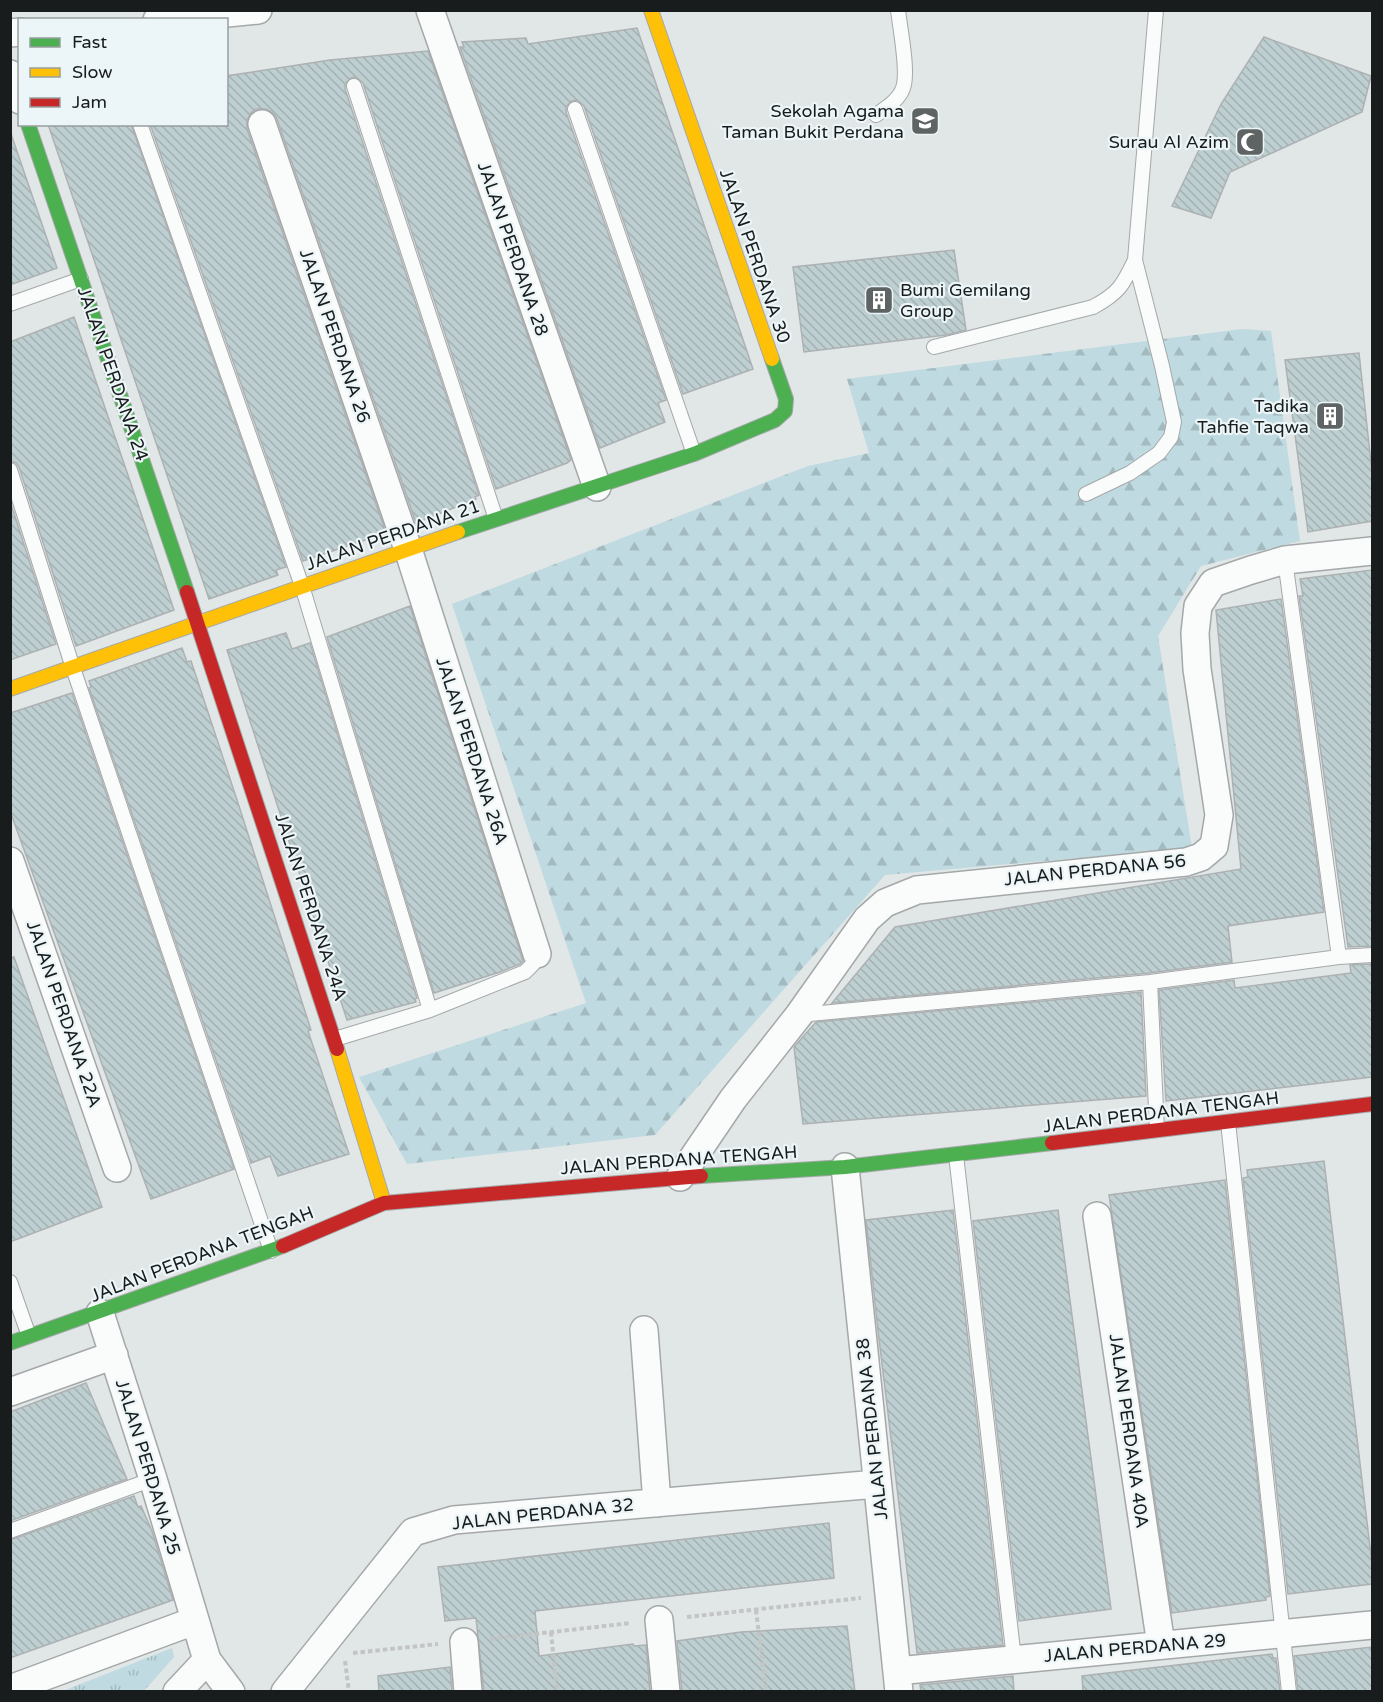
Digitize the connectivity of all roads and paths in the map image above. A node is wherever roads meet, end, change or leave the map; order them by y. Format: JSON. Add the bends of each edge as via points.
{"nodes":[{"id":1,"x":258,"y":10,"type":"edge"},
{"id":2,"x":430,"y":10,"type":"edge"},
{"id":3,"x":651,"y":10,"type":"edge"},
{"id":4,"x":898,"y":10,"type":"edge"},
{"id":5,"x":1156,"y":10,"type":"edge"},
{"id":6,"x":177,"y":18,"type":"edge"},
{"id":7,"x":10,"y":74,"type":"edge"},
{"id":8,"x":354,"y":86,"type":"dead end"},
{"id":9,"x":18,"y":95,"type":"edge"},
{"id":10,"x":575,"y":109,"type":"dead end"},
{"id":11,"x":876,"y":115,"type":"dead end"},
{"id":12,"x":262,"y":124,"type":"dead end"},
{"id":13,"x":29,"y":126,"type":"edge"},
{"id":14,"x":142,"y":126,"type":"edge"},
{"id":15,"x":1135,"y":260,"type":"junction"},
{"id":16,"x":81,"y":279,"type":"junction"},
{"id":17,"x":10,"y":304,"type":"edge"},
{"id":18,"x":934,"y":347,"type":"dead end"},
{"id":19,"x":785,"y":411,"type":"joint"},
{"id":20,"x":694,"y":454,"type":"junction"},
{"id":21,"x":10,"y":470,"type":"edge"},
{"id":22,"x":597,"y":487,"type":"junction"},
{"id":23,"x":1086,"y":494,"type":"dead end"},
{"id":24,"x":496,"y":519,"type":"junction"},
{"id":25,"x":408,"y":549,"type":"junction"},
{"id":26,"x":1372,"y":551,"type":"edge"},
{"id":27,"x":1285,"y":560,"type":"junction"},
{"id":28,"x":302,"y":586,"type":"junction"},
{"id":29,"x":199,"y":622,"type":"junction"},
{"id":30,"x":73,"y":668,"type":"junction"},
{"id":31,"x":10,"y":689,"type":"edge"},
{"id":32,"x":10,"y":861,"type":"edge"},
{"id":33,"x":537,"y":954,"type":"joint"},
{"id":34,"x":1372,"y":955,"type":"edge"},
{"id":35,"x":1339,"y":957,"type":"junction"},
{"id":36,"x":1150,"y":982,"type":"junction"},
{"id":37,"x":430,"y":1010,"type":"junction"},
{"id":38,"x":800,"y":1015,"type":"junction"},
{"id":39,"x":335,"y":1039,"type":"junction"},
{"id":40,"x":1372,"y":1104,"type":"edge"},
{"id":41,"x":1228,"y":1122,"type":"junction"},
{"id":42,"x":1157,"y":1131,"type":"junction"},
{"id":43,"x":956,"y":1155,"type":"junction"},
{"id":44,"x":845,"y":1167,"type":"junction"},
{"id":45,"x":117,"y":1168,"type":"dead end"},
{"id":46,"x":680,"y":1177,"type":"junction"},
{"id":47,"x":384,"y":1203,"type":"junction"},
{"id":48,"x":1097,"y":1216,"type":"dead end"},
{"id":49,"x":271,"y":1251,"type":"junction"},
{"id":50,"x":10,"y":1282,"type":"edge"},
{"id":51,"x":100,"y":1313,"type":"junction"},
{"id":52,"x":644,"y":1330,"type":"dead end"},
{"id":53,"x":29,"y":1336,"type":"junction"},
{"id":54,"x":10,"y":1343,"type":"edge"},
{"id":55,"x":114,"y":1355,"type":"junction"},
{"id":56,"x":10,"y":1392,"type":"edge"},
{"id":57,"x":153,"y":1479,"type":"junction"},
{"id":58,"x":877,"y":1484,"type":"junction"},
{"id":59,"x":657,"y":1503,"type":"junction"},
{"id":60,"x":10,"y":1531,"type":"edge"},
{"id":61,"x":889,"y":1595,"type":"junction"},
{"id":62,"x":756,"y":1610,"type":"junction"},
{"id":63,"x":660,"y":1620,"type":"junction"},
{"id":64,"x":194,"y":1621,"type":"junction"},
{"id":65,"x":1372,"y":1625,"type":"edge"},
{"id":66,"x":551,"y":1632,"type":"junction"},
{"id":67,"x":1282,"y":1633,"type":"junction"},
{"id":68,"x":464,"y":1642,"type":"junction"},
{"id":69,"x":1161,"y":1645,"type":"junction"},
{"id":70,"x":1014,"y":1659,"type":"junction"},
{"id":71,"x":207,"y":1660,"type":"junction"},
{"id":72,"x":898,"y":1681,"type":"edge"},
{"id":73,"x":10,"y":1689,"type":"edge"},
{"id":74,"x":177,"y":1692,"type":"edge"},
{"id":75,"x":231,"y":1692,"type":"edge"},
{"id":76,"x":285,"y":1692,"type":"edge"},
{"id":77,"x":349,"y":1692,"type":"edge"},
{"id":78,"x":468,"y":1692,"type":"edge"},
{"id":79,"x":557,"y":1692,"type":"edge"},
{"id":80,"x":666,"y":1692,"type":"edge"},
{"id":81,"x":766,"y":1692,"type":"edge"},
{"id":82,"x":1289,"y":1692,"type":"edge"}],
"edges":[{"from":1,"to":6,"type":"street"},
{"from":2,"to":22,"type":"street","name":"JALAN PERDANA 28"},
{"from":3,"to":19,"type":"street","name":"JALAN PERDANA 30","via":[[786,399]]},
{"from":4,"to":11,"type":"lane","via":[[903,89]]},
{"from":5,"to":15,"type":"lane"},
{"from":7,"to":9,"type":"street"},
{"from":8,"to":24,"type":"lane"},
{"from":10,"to":20,"type":"lane"},
{"from":12,"to":25,"type":"street","name":"JALAN PERDANA 26"},
{"from":13,"to":16,"type":"street","name":"JALAN PERDANA 24"},
{"from":14,"to":28,"type":"lane"},
{"from":15,"to":18,"type":"lane","via":[[1123,284],[1094,307]]},
{"from":15,"to":23,"type":"lane","via":[[1174,422],[1171,437],[1159,453],[1130,473]]},
{"from":16,"to":17,"type":"lane"},
{"from":16,"to":29,"type":"street","name":"JALAN PERDANA 24"},
{"from":19,"to":20,"type":"street","name":"JALAN PERDANA 21","via":[[775,420]]},
{"from":20,"to":22,"type":"street","name":"JALAN PERDANA 21"},
{"from":21,"to":30,"type":"lane"},
{"from":22,"to":24,"type":"street","name":"JALAN PERDANA 21"},
{"from":24,"to":25,"type":"street","name":"JALAN PERDANA 21"},
{"from":25,"to":28,"type":"street","name":"JALAN PERDANA 21"},
{"from":25,"to":33,"type":"street","name":"JALAN PERDANA 26A"},
{"from":26,"to":27,"type":"street","name":"JALAN PERDANA 56"},
{"from":27,"to":35,"type":"lane"},
{"from":27,"to":38,"type":"street","name":"JALAN PERDANA 56","via":[[1212,583],[1198,606],[1197,669],[1219,815],[1214,846],[1201,857],[1186,862],[916,890],[885,903],[867,919]]},
{"from":28,"to":29,"type":"street","name":"JALAN PERDANA 21"},
{"from":28,"to":37,"type":"lane"},
{"from":29,"to":30,"type":"street","name":"JALAN PERDANA 21"},
{"from":29,"to":39,"type":"street","name":"JALAN PERDANA 24A"},
{"from":30,"to":31,"type":"street","name":"JALAN PERDANA 21"},
{"from":30,"to":49,"type":"lane"},
{"from":32,"to":45,"type":"street","name":"JALAN PERDANA 22A"},
{"from":33,"to":37,"type":"lane","via":[[525,972]]},
{"from":34,"to":35,"type":"lane"},
{"from":35,"to":36,"type":"lane"},
{"from":36,"to":38,"type":"lane"},
{"from":36,"to":42,"type":"lane"},
{"from":37,"to":39,"type":"lane"},
{"from":38,"to":46,"type":"street","name":"JALAN PERDANA 56","via":[[733,1099]]},
{"from":39,"to":47,"type":"street","name":"JALAN PERDANA 24A"},
{"from":40,"to":41,"type":"street","name":"JALAN PERDANA TENGAH"},
{"from":41,"to":42,"type":"street","name":"JALAN PERDANA TENGAH"},
{"from":41,"to":67,"type":"lane"},
{"from":42,"to":43,"type":"street","name":"JALAN PERDANA TENGAH"},
{"from":43,"to":44,"type":"street","name":"JALAN PERDANA TENGAH"},
{"from":43,"to":70,"type":"lane"},
{"from":44,"to":46,"type":"street","name":"JALAN PERDANA TENGAH"},
{"from":44,"to":58,"type":"street","name":"JALAN PERDANA 38"},
{"from":46,"to":47,"type":"street","name":"JALAN PERDANA TENGAH"},
{"from":47,"to":49,"type":"street","name":"JALAN PERDANA TENGAH"},
{"from":48,"to":69,"type":"street","name":"JALAN PERDANA 40A"},
{"from":49,"to":51,"type":"street","name":"JALAN PERDANA TENGAH"},
{"from":50,"to":53,"type":"lane"},
{"from":51,"to":53,"type":"street","name":"JALAN PERDANA TENGAH"},
{"from":51,"to":55,"type":"street","name":"JALAN PERDANA 25"},
{"from":52,"to":59,"type":"street"},
{"from":53,"to":54,"type":"street","name":"JALAN PERDANA TENGAH"},
{"from":55,"to":56,"type":"street"},
{"from":55,"to":57,"type":"street","name":"JALAN PERDANA 25"},
{"from":57,"to":60,"type":"lane"},
{"from":57,"to":64,"type":"street","name":"JALAN PERDANA 25"},
{"from":58,"to":59,"type":"street","name":"JALAN PERDANA 32"},
{"from":58,"to":61,"type":"street","name":"JALAN PERDANA 38"},
{"from":59,"to":76,"type":"street","name":"JALAN PERDANA 32","via":[[454,1520],[413,1532]]},
{"from":61,"to":62,"type":"path"},
{"from":61,"to":72,"type":"street","name":"JALAN PERDANA 38"},
{"from":62,"to":63,"type":"path"},
{"from":62,"to":81,"type":"path"},
{"from":63,"to":66,"type":"path"},
{"from":63,"to":80,"type":"street"},
{"from":64,"to":71,"type":"street","name":"JALAN PERDANA 25"},
{"from":64,"to":73,"type":"street"},
{"from":65,"to":67,"type":"street","name":"JALAN PERDANA 29"},
{"from":66,"to":68,"type":"path"},
{"from":66,"to":79,"type":"path"},
{"from":67,"to":69,"type":"street","name":"JALAN PERDANA 29"},
{"from":67,"to":82,"type":"lane"},
{"from":68,"to":77,"type":"path","via":[[345,1654]]},
{"from":68,"to":78,"type":"street"},
{"from":69,"to":70,"type":"street","name":"JALAN PERDANA 29"},
{"from":70,"to":72,"type":"street","name":"JALAN PERDANA 29"},
{"from":71,"to":74,"type":"street"},
{"from":71,"to":75,"type":"street","name":"JALAN PERDANA 25"}]}
